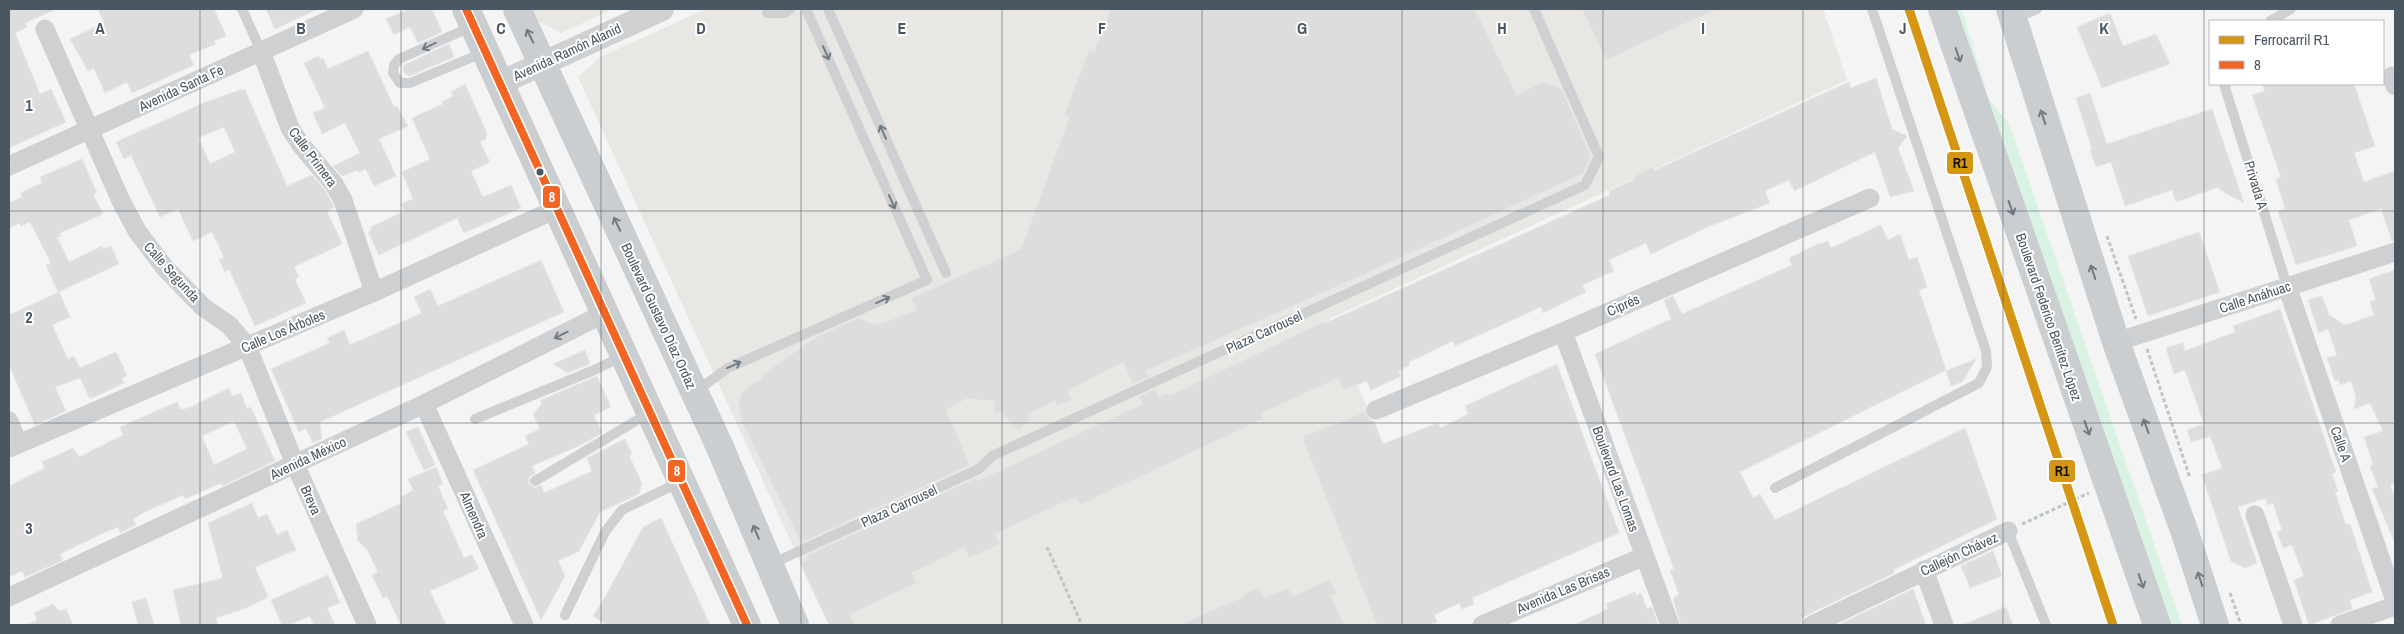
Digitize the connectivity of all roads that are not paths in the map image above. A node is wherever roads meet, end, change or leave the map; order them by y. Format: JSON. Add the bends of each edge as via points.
{"nodes":[{"id":1,"x":242,"y":9,"type":"edge"},
{"id":2,"x":354,"y":9,"type":"edge"},
{"id":3,"x":517,"y":9,"type":"edge"},
{"id":4,"x":662,"y":9,"type":"edge"},
{"id":5,"x":790,"y":9,"type":"edge"},
{"id":6,"x":806,"y":9,"type":"edge"},
{"id":7,"x":828,"y":9,"type":"edge"},
{"id":8,"x":1534,"y":9,"type":"edge"},
{"id":9,"x":1872,"y":9,"type":"edge"},
{"id":10,"x":1942,"y":9,"type":"edge"},
{"id":11,"x":2291,"y":9,"type":"edge"},
{"id":12,"x":2020,"y":12,"type":"edge"},
{"id":13,"x":767,"y":13,"type":"dead end"},
{"id":14,"x":470,"y":17,"type":"edge"},
{"id":15,"x":2272,"y":20,"type":"edge"},
{"id":16,"x":45,"y":29,"type":"dead end"},
{"id":17,"x":261,"y":51,"type":"junction"},
{"id":18,"x":486,"y":52,"type":"junction"},
{"id":19,"x":544,"y":64,"type":"junction"},
{"id":20,"x":500,"y":83,"type":"junction"},
{"id":21,"x":2224,"y":85,"type":"edge"},
{"id":22,"x":90,"y":130,"type":"junction"},
{"id":23,"x":9,"y":166,"type":"edge"},
{"id":24,"x":1870,"y":198,"type":"dead end"},
{"id":25,"x":556,"y":209,"type":"junction"},
{"id":26,"x":2395,"y":252,"type":"edge"},
{"id":27,"x":946,"y":273,"type":"dead end"},
{"id":28,"x":2287,"y":286,"type":"junction"},
{"id":29,"x":374,"y":292,"type":"junction"},
{"id":30,"x":605,"y":313,"type":"junction"},
{"id":31,"x":1563,"y":332,"type":"junction"},
{"id":32,"x":2116,"y":342,"type":"junction"},
{"id":33,"x":247,"y":346,"type":"junction"},
{"id":34,"x":624,"y":356,"type":"junction"},
{"id":35,"x":694,"y":393,"type":"junction"},
{"id":36,"x":424,"y":404,"type":"junction"},
{"id":37,"x":1376,"y":410,"type":"dead end"},
{"id":38,"x":650,"y":412,"type":"junction"},
{"id":39,"x":475,"y":419,"type":"dead end"},
{"id":40,"x":9,"y":421,"type":"edge"},
{"id":41,"x":14,"y":446,"type":"edge"},
{"id":42,"x":295,"y":464,"type":"junction"},
{"id":43,"x":535,"y":481,"type":"dead end"},
{"id":44,"x":681,"y":482,"type":"junction"},
{"id":45,"x":1775,"y":488,"type":"dead end"},
{"id":46,"x":2255,"y":515,"type":"dead end"},
{"id":47,"x":2008,"y":531,"type":"joint"},
{"id":48,"x":1645,"y":556,"type":"junction"},
{"id":49,"x":770,"y":564,"type":"junction"},
{"id":50,"x":1924,"y":570,"type":"junction"},
{"id":51,"x":9,"y":597,"type":"edge"},
{"id":52,"x":2395,"y":601,"type":"edge"},
{"id":53,"x":2395,"y":606,"type":"edge"},
{"id":54,"x":565,"y":616,"type":"dead end"},
{"id":55,"x":367,"y":625,"type":"edge"},
{"id":56,"x":524,"y":625,"type":"edge"},
{"id":57,"x":747,"y":625,"type":"edge"},
{"id":58,"x":795,"y":625,"type":"edge"},
{"id":59,"x":1482,"y":625,"type":"edge"},
{"id":60,"x":1670,"y":625,"type":"edge"},
{"id":61,"x":1812,"y":625,"type":"edge"},
{"id":62,"x":1944,"y":625,"type":"edge"},
{"id":63,"x":2046,"y":625,"type":"edge"},
{"id":64,"x":2157,"y":625,"type":"edge"},
{"id":65,"x":2215,"y":625,"type":"edge"},
{"id":66,"x":2293,"y":625,"type":"edge"},
{"id":67,"x":2340,"y":625,"type":"edge"}],
"edges":[{"from":1,"to":17,"type":"lane"},
{"from":2,"to":17,"type":"street","name":"Avenida Santa Fe"},
{"from":19,"to":3,"type":"main road","name":"Boulevard Gustavo Díaz Ordaz","one_way":true},
{"from":4,"to":19,"type":"street","name":"Avenida Ramón Alanid"},
{"from":5,"to":13,"type":"lane"},
{"from":6,"to":35,"type":"lane","via":[[927,280],[728,368]]},
{"from":27,"to":7,"type":"lane","one_way":true},
{"from":8,"to":49,"type":"lane","name":"Plaza Carrousel","via":[[1599,157],[1585,185],[992,456],[979,469]]},
{"from":9,"to":45,"type":"lane","via":[[1986,351],[1987,367],[1979,382]]},
{"from":10,"to":64,"type":"main road","name":"Boulevard Federico Benítez López","one_way":true},
{"from":11,"to":15,"type":"lane"},
{"from":32,"to":12,"type":"main road","one_way":true},
{"from":14,"to":18,"type":"main road"},
{"from":14,"to":18,"type":"lane","one_way":true,"via":[[399,60],[394,65],[393,74],[400,83],[410,83]]},
{"from":16,"to":22,"type":"street","name":"Calle Segunda"},
{"from":17,"to":22,"type":"street","name":"Avenida Santa Fe"},
{"from":17,"to":29,"type":"street","name":"Calle Primera","via":[[290,128],[343,200]]},
{"from":18,"to":20,"type":"main road"},
{"from":19,"to":20,"type":"street","name":"Avenida Ramón Alanid"},
{"from":35,"to":19,"type":"main road","name":"Boulevard Gustavo Díaz Ordaz","one_way":true},
{"from":20,"to":25,"type":"main road"},
{"from":21,"to":28,"type":"lane","name":"Privada A"},
{"from":22,"to":23,"type":"street","name":"Avenida Santa Fe"},
{"from":22,"to":33,"type":"street","name":"Calle Segunda","via":[[137,231],[165,268],[204,307],[229,325]]},
{"from":24,"to":31,"type":"street","name":"Ciprés"},
{"from":25,"to":29,"type":"street","name":"Calle Los Árboles"},
{"from":25,"to":30,"type":"main road"},
{"from":26,"to":28,"type":"street","name":"Calle Anáhuac"},
{"from":28,"to":32,"type":"street","name":"Calle Anáhuac"},
{"from":28,"to":52,"type":"street","name":"Calle A"},
{"from":29,"to":33,"type":"street","name":"Calle Los Árboles"},
{"from":30,"to":34,"type":"main road"},
{"from":30,"to":36,"type":"street","name":"Avenida México","one_way":true},
{"from":31,"to":37,"type":"street","name":"Ciprés"},
{"from":31,"to":48,"type":"street","name":"Boulevard Las Lomas"},
{"from":65,"to":32,"type":"main road","one_way":true},
{"from":33,"to":41,"type":"street","name":"Calle Los Árboles"},
{"from":33,"to":42,"type":"street","name":"Breva"},
{"from":34,"to":38,"type":"main road"},
{"from":34,"to":39,"type":"lane"},
{"from":49,"to":35,"type":"main road","name":"Boulevard Gustavo Díaz Ordaz","one_way":true},
{"from":36,"to":42,"type":"street","name":"Avenida México"},
{"from":36,"to":56,"type":"street","name":"Almendra"},
{"from":38,"to":43,"type":"lane"},
{"from":38,"to":44,"type":"main road"},
{"from":40,"to":41,"type":"street"},
{"from":42,"to":51,"type":"street","name":"Avenida México"},
{"from":42,"to":55,"type":"street","name":"Breva"},
{"from":44,"to":54,"type":"lane","via":[[622,510],[605,532]]},
{"from":44,"to":57,"type":"main road"},
{"from":46,"to":66,"type":"street"},
{"from":47,"to":50,"type":"street","name":"Callejón Chávez"},
{"from":47,"to":63,"type":"lane"},
{"from":48,"to":59,"type":"street","name":"Avenida Las Brisas"},
{"from":48,"to":60,"type":"street","name":"Boulevard Las Lomas"},
{"from":49,"to":58,"type":"main road","name":"Boulevard Gustavo Díaz Ordaz"},
{"from":50,"to":61,"type":"street","name":"Callejón Chávez"},
{"from":50,"to":62,"type":"street"},
{"from":53,"to":67,"type":"street"}]}
